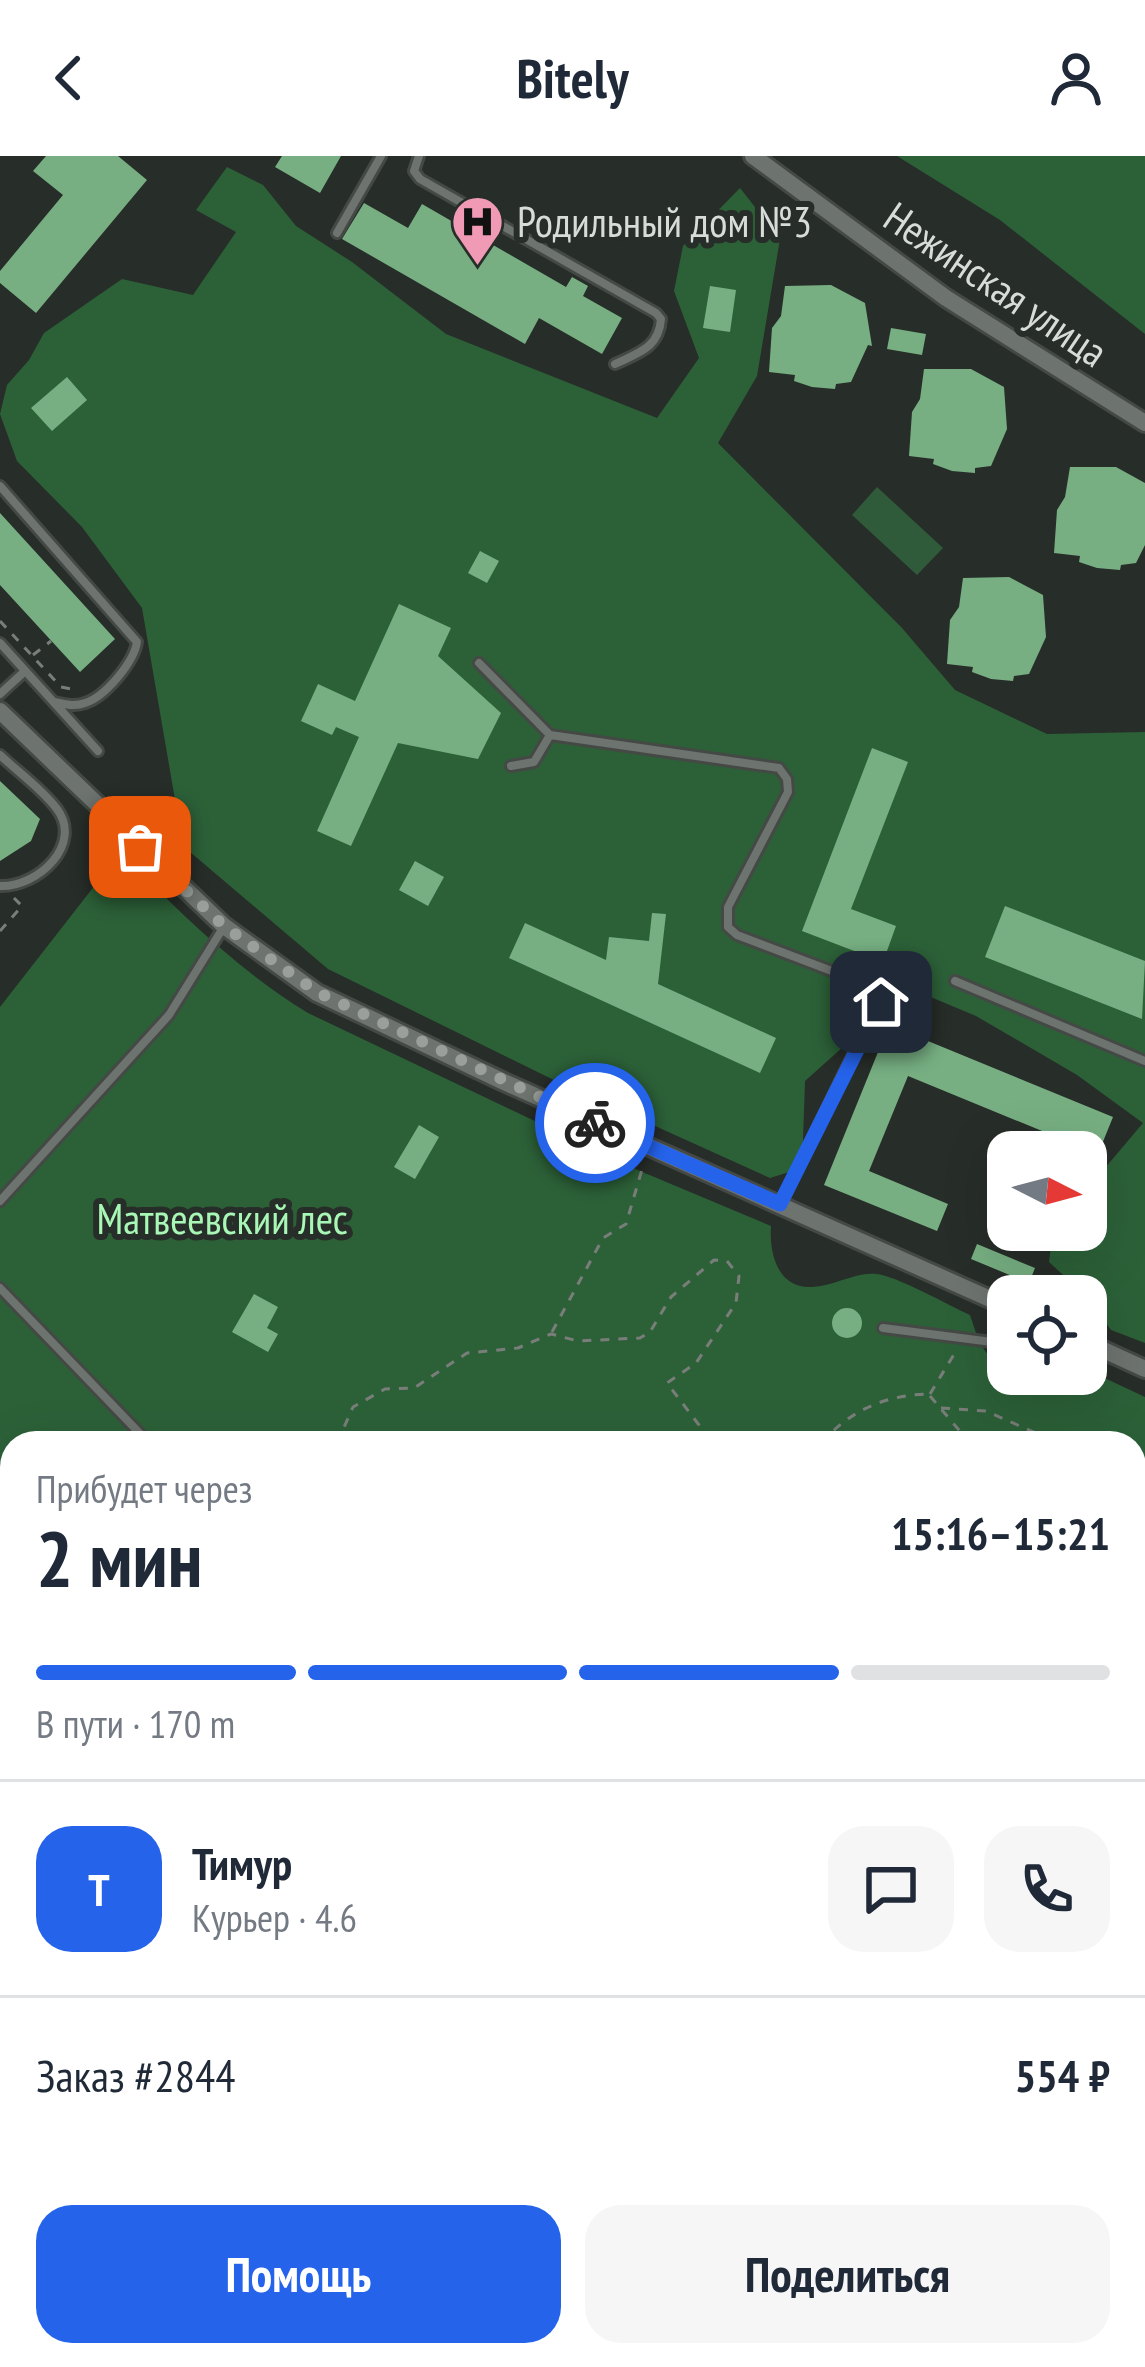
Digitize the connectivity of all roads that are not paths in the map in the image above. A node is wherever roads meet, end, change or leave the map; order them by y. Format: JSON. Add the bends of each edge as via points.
{"nodes":[{"id":1,"x":382,"y":156,"type":"edge"},
{"id":2,"x":419,"y":156,"type":"edge"},
{"id":3,"x":753,"y":156,"type":"edge"},
{"id":4,"x":337,"y":233,"type":"dead end"},
{"id":5,"x":615,"y":364,"type":"dead end"},
{"id":6,"x":1145,"y":423,"type":"edge"},
{"id":7,"x":0,"y":486,"type":"edge"},
{"id":8,"x":0,"y":644,"type":"edge"},
{"id":9,"x":479,"y":663,"type":"dead end"},
{"id":10,"x":26,"y":671,"type":"junction"},
{"id":11,"x":0,"y":694,"type":"edge"},
{"id":12,"x":54,"y":703,"type":"junction"},
{"id":13,"x":0,"y":712,"type":"edge"},
{"id":14,"x":550,"y":735,"type":"junction"},
{"id":15,"x":98,"y":751,"type":"dead end"},
{"id":16,"x":0,"y":755,"type":"edge"},
{"id":17,"x":511,"y":766,"type":"dead end"},
{"id":18,"x":0,"y":886,"type":"edge"},
{"id":19,"x":224,"y":926,"type":"junction"},
{"id":20,"x":955,"y":981,"type":"dead end"},
{"id":21,"x":1145,"y":1061,"type":"edge"},
{"id":22,"x":0,"y":1201,"type":"edge"},
{"id":23,"x":780,"y":1204,"type":"junction"},
{"id":24,"x":0,"y":1288,"type":"edge"},
{"id":25,"x":987,"y":1298,"type":"edge"},
{"id":26,"x":883,"y":1328,"type":"dead end"},
{"id":27,"x":987,"y":1340,"type":"edge"},
{"id":28,"x":1107,"y":1352,"type":"edge"},
{"id":29,"x":1145,"y":1369,"type":"edge"},
{"id":30,"x":137,"y":1431,"type":"edge"}],
"edges":[{"from":1,"to":4,"type":"lane"},
{"from":2,"to":5,"type":"lane","via":[[420,179],[656,313],[652,346]]},
{"from":3,"to":6,"type":"street","name":"Нежинская улица","via":[[946,298]]},
{"from":7,"to":12,"type":"lane","via":[[137,642],[136,654],[99,696]]},
{"from":8,"to":10,"type":"lane"},
{"from":9,"to":14,"type":"lane"},
{"from":10,"to":11,"type":"lane"},
{"from":10,"to":12,"type":"lane"},
{"from":12,"to":15,"type":"lane"},
{"from":13,"to":19,"type":"street"},
{"from":14,"to":17,"type":"lane","via":[[534,762]]},
{"from":14,"to":23,"type":"lane","via":[[784,773],[788,792],[728,907],[728,927],[882,995]]},
{"from":16,"to":18,"type":"lane","via":[[60,812],[62,828],[54,861],[37,878]]},
{"from":19,"to":22,"type":"lane","via":[[169,1015]]},
{"from":19,"to":23,"type":"street","via":[[317,992]]},
{"from":20,"to":21,"type":"lane"},
{"from":23,"to":25,"type":"street"},
{"from":24,"to":30,"type":"lane"},
{"from":26,"to":27,"type":"lane"},
{"from":28,"to":29,"type":"street"}]}
